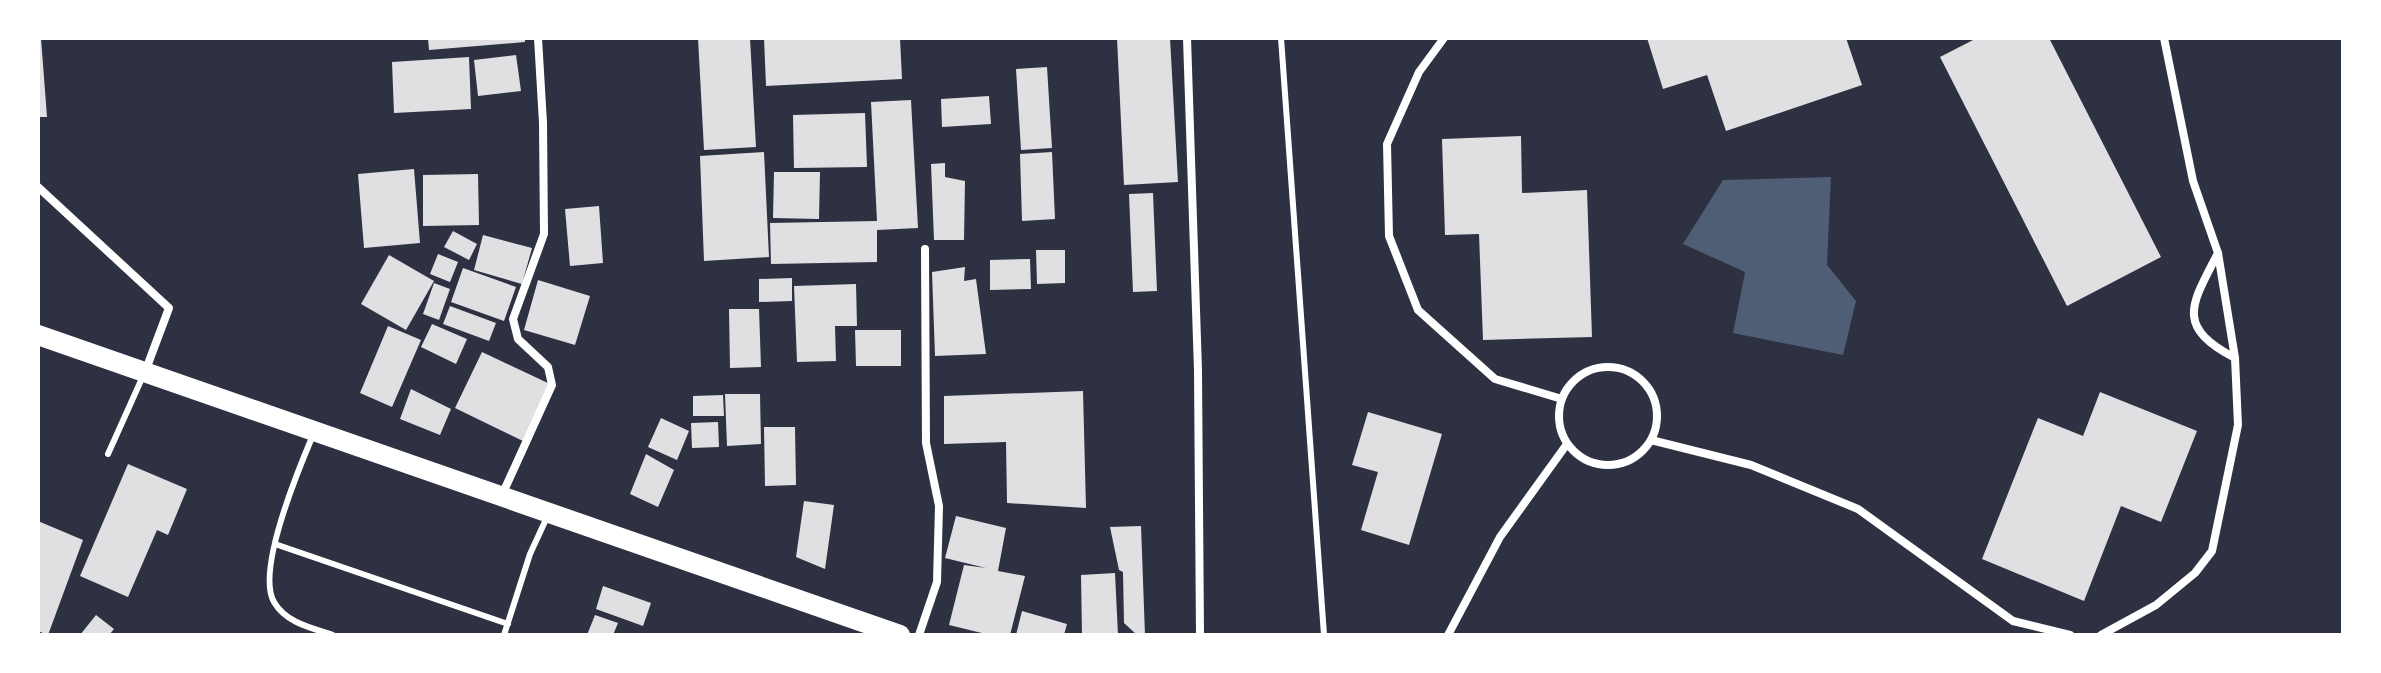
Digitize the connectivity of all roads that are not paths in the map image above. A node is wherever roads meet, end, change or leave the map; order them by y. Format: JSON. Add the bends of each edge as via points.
{"nodes":[{"id":1,"x":538,"y":38,"type":"edge"},
{"id":2,"x":1187,"y":38,"type":"edge"},
{"id":3,"x":1281,"y":38,"type":"edge"},
{"id":4,"x":1444,"y":38,"type":"edge"},
{"id":5,"x":2164,"y":38,"type":"edge"},
{"id":6,"x":38,"y":187,"type":"edge"},
{"id":7,"x":925,"y":249,"type":"dead end"},
{"id":8,"x":2218,"y":253,"type":"junction"},
{"id":9,"x":38,"y":335,"type":"edge"},
{"id":10,"x":2235,"y":358,"type":"junction"},
{"id":11,"x":145,"y":372,"type":"junction"},
{"id":12,"x":1562,"y":399,"type":"junction"},
{"id":13,"x":315,"y":432,"type":"junction"},
{"id":14,"x":1651,"y":440,"type":"junction"},
{"id":15,"x":1567,"y":444,"type":"junction"},
{"id":16,"x":108,"y":454,"type":"dead end"},
{"id":17,"x":502,"y":497,"type":"junction"},
{"id":18,"x":549,"y":512,"type":"junction"},
{"id":19,"x":275,"y":544,"type":"junction"},
{"id":20,"x":508,"y":624,"type":"junction"},
{"id":21,"x":874,"y":631,"type":"edge"},
{"id":22,"x":333,"y":635,"type":"edge"},
{"id":23,"x":504,"y":635,"type":"edge"},
{"id":24,"x":900,"y":635,"type":"edge"},
{"id":25,"x":919,"y":635,"type":"edge"},
{"id":26,"x":1200,"y":635,"type":"edge"},
{"id":27,"x":1324,"y":635,"type":"edge"},
{"id":28,"x":1448,"y":635,"type":"edge"},
{"id":29,"x":2070,"y":635,"type":"edge"},
{"id":30,"x":2101,"y":635,"type":"edge"}],
"edges":[{"from":1,"to":17,"type":"street","via":[[544,234],[513,319],[518,339],[548,367],[552,385]]},
{"from":2,"to":26,"type":"street"},
{"from":3,"to":27,"type":"lane"},
{"from":4,"to":12,"type":"street","via":[[1419,72],[1387,144],[1389,236],[1418,310],[1495,379]]},
{"from":5,"to":8,"type":"street","via":[[2193,181]]},
{"from":6,"to":11,"type":"street","via":[[169,308]]},
{"from":7,"to":25,"type":"street","via":[[926,443],[939,521],[937,582]]},
{"from":8,"to":10,"type":"street"},
{"from":8,"to":10,"type":"street","via":[[2193,303],[2195,325],[2210,345]]},
{"from":9,"to":11,"type":"main road"},
{"from":10,"to":30,"type":"street","via":[[2238,425],[2212,551],[2195,573],[2156,605]]},
{"from":11,"to":13,"type":"main road"},
{"from":11,"to":16,"type":"lane"},
{"from":12,"to":14,"type":"street","via":[[1582,374],[1596,368],[1628,371],[1642,380],[1654,401]]},
{"from":12,"to":15,"type":"street","via":[[1558,414]]},
{"from":13,"to":17,"type":"main road"},
{"from":13,"to":19,"type":"lane"},
{"from":14,"to":15,"type":"street","via":[[1641,453],[1611,466],[1579,457]]},
{"from":14,"to":29,"type":"street","via":[[1751,465],[1858,509],[2013,621]]},
{"from":15,"to":28,"type":"street","via":[[1500,537]]},
{"from":17,"to":18,"type":"main road"},
{"from":18,"to":20,"type":"lane"},
{"from":18,"to":21,"type":"main road"},
{"from":19,"to":20,"type":"lane"},
{"from":19,"to":22,"type":"lane","via":[[268,574],[273,602],[294,622]]},
{"from":20,"to":23,"type":"lane"},
{"from":21,"to":24,"type":"main road"}]}
